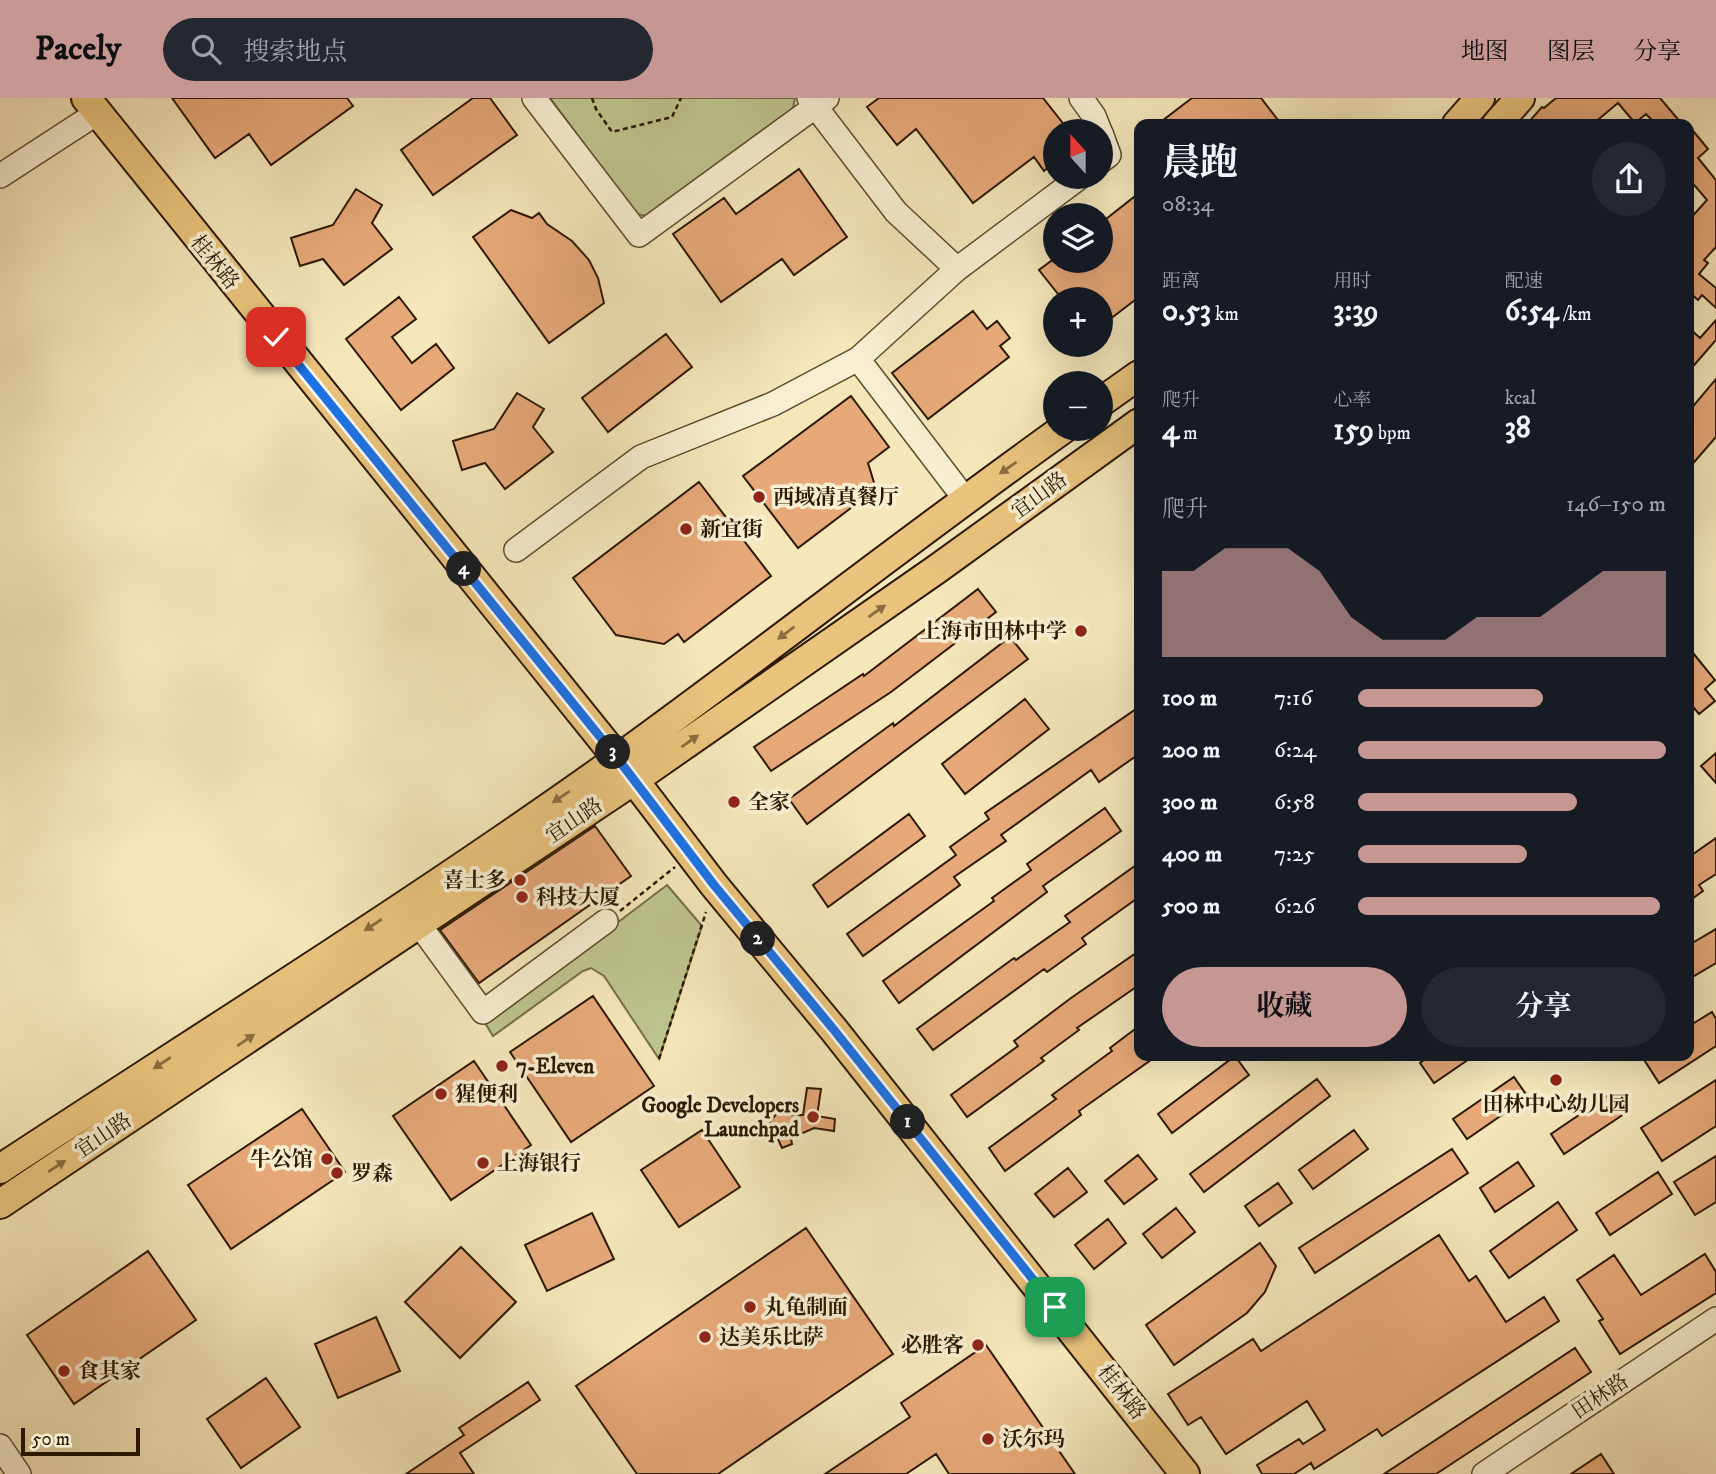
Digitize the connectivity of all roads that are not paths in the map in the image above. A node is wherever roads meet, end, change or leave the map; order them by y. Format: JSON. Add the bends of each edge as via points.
{"nodes":[{"id":1,"x":534,"y":98,"type":"edge"},
{"id":2,"x":1081,"y":98,"type":"edge"},
{"id":3,"x":1480,"y":98,"type":"edge"},
{"id":4,"x":1520,"y":98,"type":"edge"},
{"id":5,"x":817,"y":101,"type":"edge"},
{"id":6,"x":92,"y":105,"type":"edge"},
{"id":7,"x":1095,"y":119,"type":"edge"},
{"id":8,"x":1461,"y":119,"type":"edge"},
{"id":9,"x":1501,"y":119,"type":"edge"},
{"id":10,"x":0,"y":176,"type":"edge"},
{"id":11,"x":1064,"y":189,"type":"edge"},
{"id":12,"x":957,"y":269,"type":"junction"},
{"id":13,"x":858,"y":359,"type":"junction"},
{"id":14,"x":1134,"y":379,"type":"edge"},
{"id":15,"x":1113,"y":393,"type":"edge"},
{"id":16,"x":1134,"y":427,"type":"edge"},
{"id":17,"x":1046,"y":441,"type":"edge"},
{"id":18,"x":965,"y":499,"type":"junction"},
{"id":19,"x":516,"y":550,"type":"dead end"},
{"id":20,"x":626,"y":769,"type":"junction"},
{"id":21,"x":412,"y":914,"type":"junction"},
{"id":22,"x":606,"y":921,"type":"road end"},
{"id":23,"x":0,"y":1169,"type":"edge"},
{"id":24,"x":0,"y":1203,"type":"edge"},
{"id":25,"x":1716,"y":1318,"type":"edge"},
{"id":26,"x":0,"y":1446,"type":"edge"},
{"id":27,"x":19,"y":1474,"type":"edge"},
{"id":28,"x":1185,"y":1474,"type":"edge"},
{"id":29,"x":1484,"y":1474,"type":"edge"}],
"edges":[{"from":1,"to":5,"type":"street","via":[[639,235]]},
{"from":2,"to":7,"type":"street"},
{"from":3,"to":8,"type":"main road"},
{"from":4,"to":9,"type":"main road"},
{"from":5,"to":12,"type":"street","via":[[896,212]]},
{"from":6,"to":10,"type":"street"},
{"from":6,"to":20,"type":"main road","name":"桂林路"},
{"from":11,"to":12,"type":"street"},
{"from":12,"to":13,"type":"street"},
{"from":13,"to":18,"type":"street"},
{"from":13,"to":19,"type":"street","via":[[773,404],[641,457]]},
{"from":14,"to":15,"type":"main road"},
{"from":20,"to":16,"type":"main road","name":"宜山路","one_way":true,"via":[[937,569]]},
{"from":17,"to":18,"type":"main road","name":"宜山路","one_way":true},
{"from":18,"to":20,"type":"main road","name":"宜山路","one_way":true},
{"from":20,"to":21,"type":"main road","name":"宜山路"},
{"from":20,"to":28,"type":"main road","name":"桂林路"},
{"from":21,"to":22,"type":"street","via":[[483,1012]]},
{"from":21,"to":23,"type":"main road","name":"宜山路","one_way":true},
{"from":24,"to":21,"type":"main road","name":"宜山路","one_way":true},
{"from":25,"to":29,"type":"street","name":"田林路"},
{"from":26,"to":27,"type":"street"}]}
